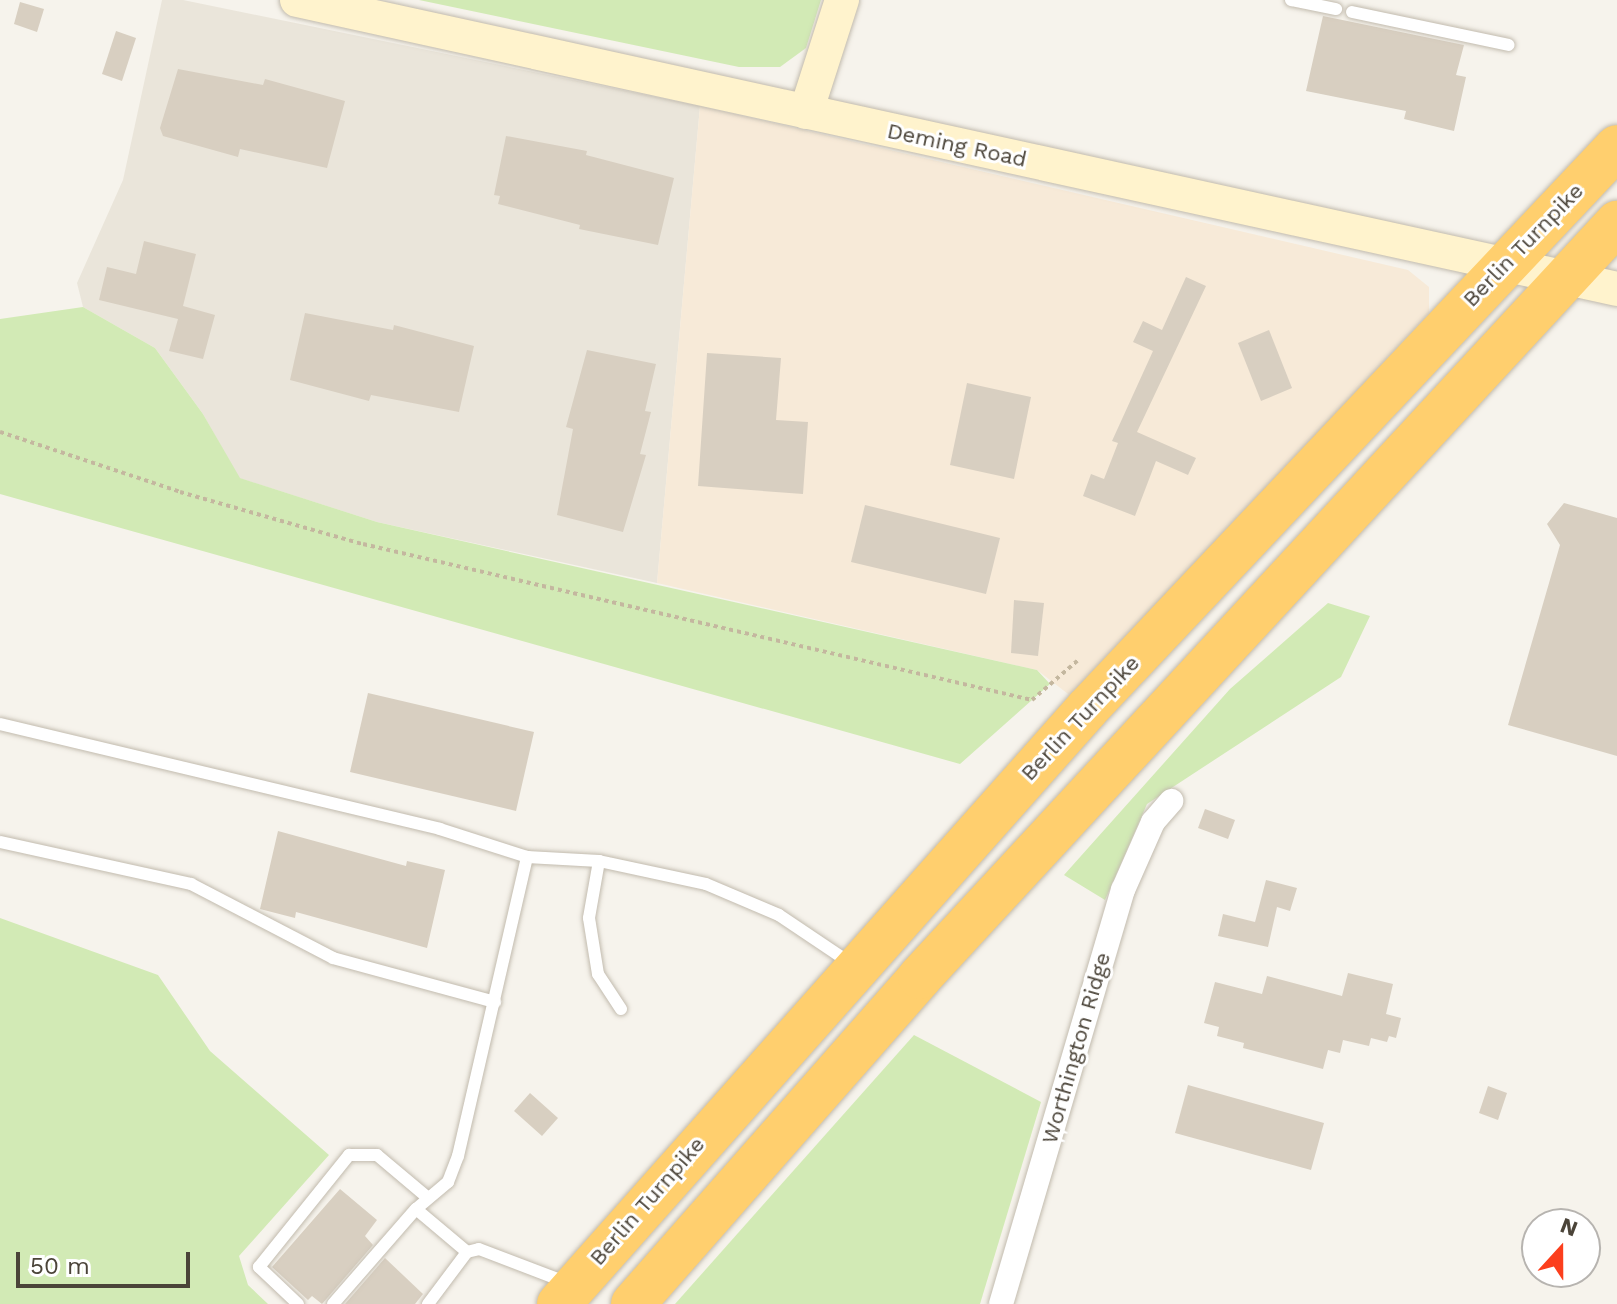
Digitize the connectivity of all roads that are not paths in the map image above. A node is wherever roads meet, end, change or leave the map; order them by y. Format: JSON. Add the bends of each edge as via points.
{"nodes":[{"id":1,"x":297,"y":0,"type":"edge"},
{"id":2,"x":842,"y":0,"type":"edge"},
{"id":3,"x":1291,"y":0,"type":"edge"},
{"id":4,"x":1336,"y":9,"type":"dead end"},
{"id":5,"x":1352,"y":12,"type":"dead end"},
{"id":6,"x":1509,"y":45,"type":"dead end"},
{"id":7,"x":806,"y":112,"type":"junction"},
{"id":8,"x":1617,"y":147,"type":"edge"},
{"id":9,"x":1617,"y":223,"type":"edge"},
{"id":10,"x":1502,"y":266,"type":"junction"},
{"id":11,"x":1564,"y":279,"type":"junction"},
{"id":12,"x":1617,"y":289,"type":"edge"},
{"id":13,"x":0,"y":724,"type":"edge"},
{"id":14,"x":1171,"y":801,"type":"dead end"},
{"id":15,"x":0,"y":842,"type":"edge"},
{"id":16,"x":527,"y":857,"type":"junction"},
{"id":17,"x":599,"y":861,"type":"junction"},
{"id":18,"x":855,"y":966,"type":"junction"},
{"id":19,"x":495,"y":1002,"type":"junction"},
{"id":20,"x":621,"y":1009,"type":"dead end"},
{"id":21,"x":427,"y":1197,"type":"junction"},
{"id":22,"x":416,"y":1209,"type":"junction"},
{"id":23,"x":467,"y":1252,"type":"junction"},
{"id":24,"x":567,"y":1295,"type":"edge"},
{"id":25,"x":1002,"y":1300,"type":"edge"},
{"id":26,"x":298,"y":1304,"type":"edge"},
{"id":27,"x":333,"y":1304,"type":"edge"},
{"id":28,"x":428,"y":1304,"type":"edge"},
{"id":29,"x":633,"y":1304,"type":"edge"}],
"edges":[{"from":1,"to":7,"type":"street","name":"Deming Road"},
{"from":2,"to":7,"type":"street"},
{"from":3,"to":4,"type":"lane"},
{"from":5,"to":6,"type":"lane"},
{"from":7,"to":10,"type":"street","name":"Deming Road"},
{"from":8,"to":10,"type":"highway","name":"Berlin Turnpike"},
{"from":9,"to":11,"type":"highway"},
{"from":10,"to":11,"type":"street","name":"Deming Road"},
{"from":10,"to":18,"type":"highway","name":"Berlin Turnpike"},
{"from":11,"to":12,"type":"street","name":"Deming Road"},
{"from":11,"to":29,"type":"highway","via":[[920,977]]},
{"from":13,"to":16,"type":"lane","via":[[440,829]]},
{"from":14,"to":25,"type":"street","name":"Worthington Ridge","via":[[1145,836],[1123,890]]},
{"from":15,"to":19,"type":"lane","via":[[191,884],[333,958]]},
{"from":16,"to":17,"type":"lane"},
{"from":16,"to":19,"type":"lane"},
{"from":17,"to":18,"type":"lane","via":[[706,884],[779,915]]},
{"from":17,"to":20,"type":"lane","via":[[589,918],[598,974]]},
{"from":18,"to":24,"type":"highway","name":"Berlin Turnpike"},
{"from":19,"to":21,"type":"lane","via":[[458,1156],[448,1182]]},
{"from":21,"to":22,"type":"lane"},
{"from":21,"to":26,"type":"lane","via":[[377,1155],[349,1155],[259,1267]]},
{"from":22,"to":23,"type":"lane"},
{"from":22,"to":27,"type":"lane"},
{"from":23,"to":24,"type":"lane","via":[[479,1249]]},
{"from":23,"to":28,"type":"lane"}]}
